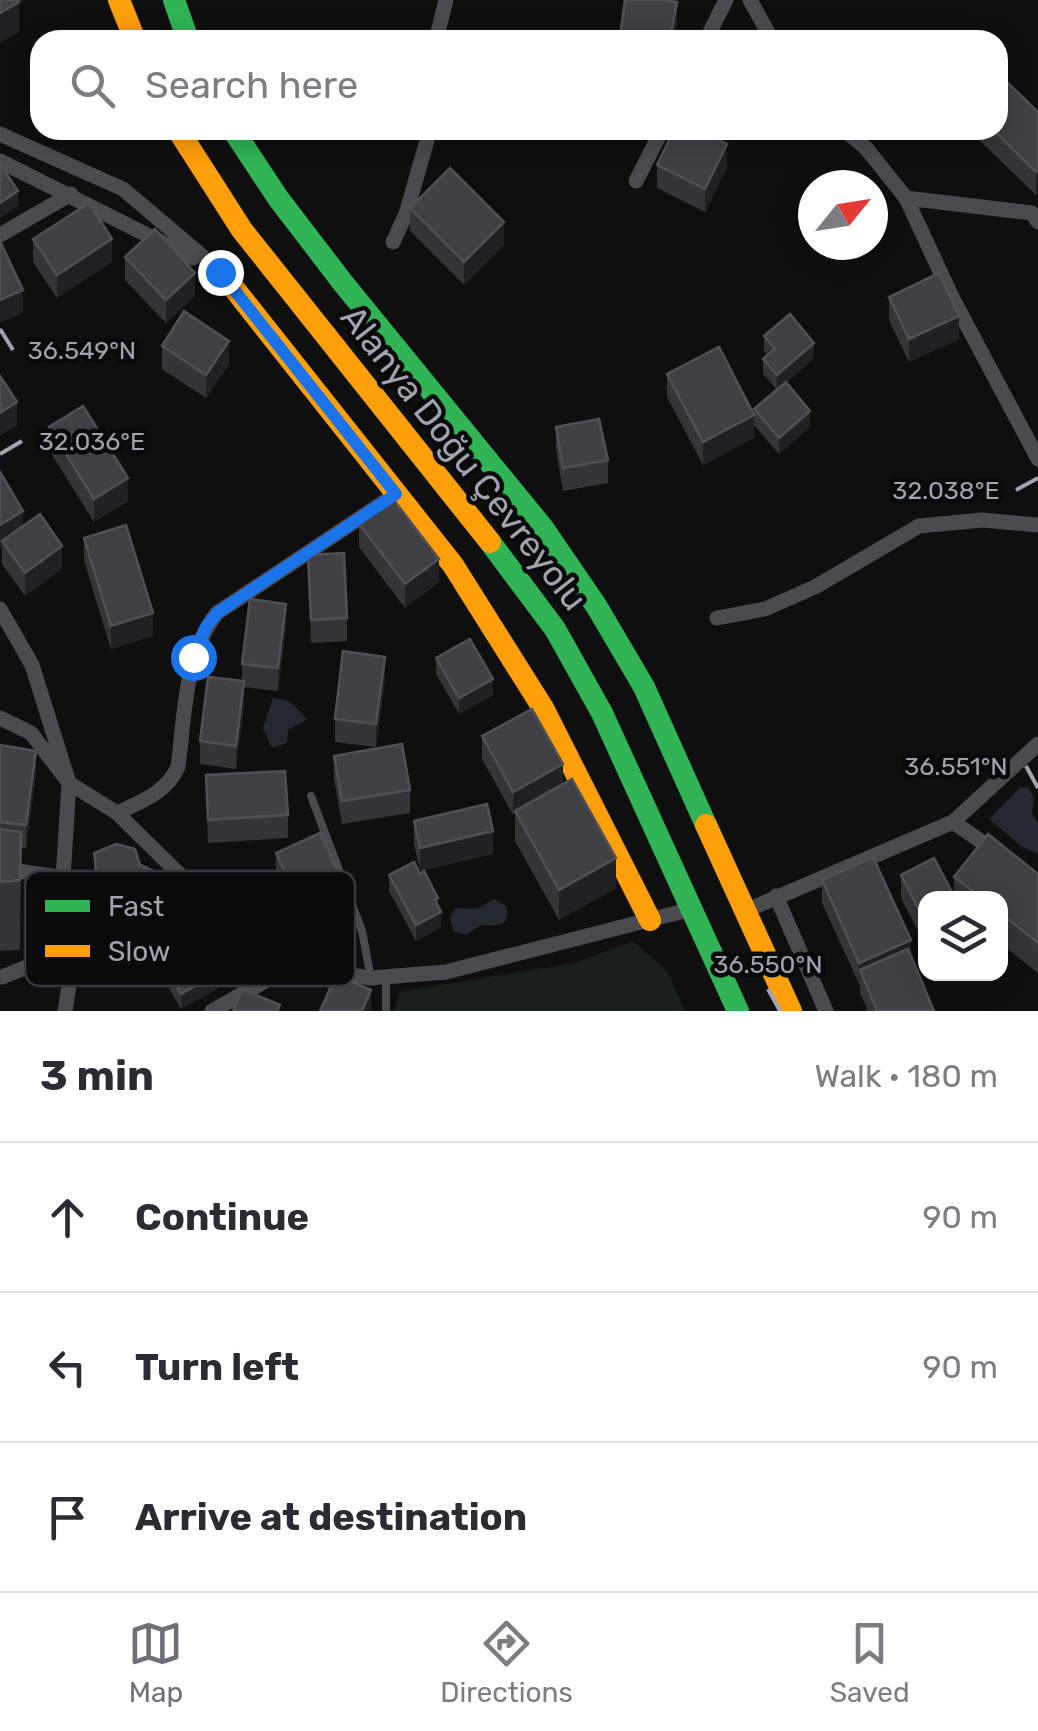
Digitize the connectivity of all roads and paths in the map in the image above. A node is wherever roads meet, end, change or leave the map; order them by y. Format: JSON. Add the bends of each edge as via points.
{"nodes":[{"id":1,"x":119,"y":0,"type":"edge"},
{"id":2,"x":174,"y":0,"type":"edge"},
{"id":3,"x":446,"y":0,"type":"edge"},
{"id":4,"x":726,"y":0,"type":"edge"},
{"id":5,"x":750,"y":0,"type":"edge"},
{"id":6,"x":132,"y":30,"type":"edge"},
{"id":7,"x":184,"y":30,"type":"edge"},
{"id":8,"x":438,"y":30,"type":"edge"},
{"id":9,"x":711,"y":30,"type":"edge"},
{"id":10,"x":766,"y":30,"type":"edge"},
{"id":11,"x":0,"y":134,"type":"edge"},
{"id":12,"x":184,"y":140,"type":"edge"},
{"id":13,"x":240,"y":140,"type":"edge"},
{"id":14,"x":427,"y":140,"type":"edge"},
{"id":15,"x":657,"y":140,"type":"edge"},
{"id":16,"x":856,"y":140,"type":"edge"},
{"id":17,"x":0,"y":161,"type":"edge"},
{"id":18,"x":636,"y":181,"type":"dead end"},
{"id":19,"x":71,"y":194,"type":"junction"},
{"id":20,"x":906,"y":198,"type":"junction"},
{"id":21,"x":1038,"y":222,"type":"edge"},
{"id":22,"x":0,"y":235,"type":"edge"},
{"id":23,"x":394,"y":242,"type":"dead end"},
{"id":24,"x":220,"y":272,"type":"junction"},
{"id":25,"x":1038,"y":459,"type":"edge"},
{"id":26,"x":396,"y":494,"type":"junction"},
{"id":27,"x":1038,"y":524,"type":"edge"},
{"id":28,"x":0,"y":609,"type":"edge"},
{"id":29,"x":717,"y":618,"type":"dead end"},
{"id":30,"x":0,"y":718,"type":"edge"},
{"id":31,"x":1038,"y":744,"type":"edge"},
{"id":32,"x":69,"y":783,"type":"junction"},
{"id":33,"x":310,"y":796,"type":"dead end"},
{"id":34,"x":117,"y":813,"type":"junction"},
{"id":35,"x":953,"y":822,"type":"junction"},
{"id":36,"x":1008,"y":860,"type":"edge"},
{"id":37,"x":0,"y":868,"type":"edge"},
{"id":38,"x":63,"y":871,"type":"edge"},
{"id":39,"x":176,"y":871,"type":"edge"},
{"id":40,"x":339,"y":871,"type":"edge"},
{"id":41,"x":25,"y":872,"type":"edge"},
{"id":42,"x":776,"y":896,"type":"junction"},
{"id":43,"x":692,"y":909,"type":"junction"},
{"id":44,"x":745,"y":910,"type":"junction"},
{"id":45,"x":355,"y":913,"type":"edge"},
{"id":46,"x":650,"y":920,"type":"junction"},
{"id":47,"x":355,"y":975,"type":"edge"},
{"id":48,"x":379,"y":978,"type":"junction"},
{"id":49,"x":70,"y":986,"type":"edge"},
{"id":50,"x":256,"y":986,"type":"edge"},
{"id":51,"x":65,"y":1011,"type":"edge"},
{"id":52,"x":212,"y":1011,"type":"edge"},
{"id":53,"x":386,"y":1011,"type":"edge"},
{"id":54,"x":738,"y":1011,"type":"edge"},
{"id":55,"x":790,"y":1011,"type":"edge"},
{"id":56,"x":826,"y":1011,"type":"edge"}],
"edges":[{"from":1,"to":6,"type":"main road"},
{"from":2,"to":7,"type":"main road"},
{"from":3,"to":8,"type":"street"},
{"from":4,"to":9,"type":"street"},
{"from":5,"to":10,"type":"street"},
{"from":11,"to":24,"type":"street","via":[[123,189]]},
{"from":12,"to":43,"type":"main road","name":"Alanya Doğu Çevreyolu","via":[[242,230],[555,629],[602,713]]},
{"from":13,"to":44,"type":"main road","name":"Alanya Doğu Çevreyolu","via":[[332,269],[543,528],[596,607],[644,688]]},
{"from":14,"to":23,"type":"street"},
{"from":15,"to":18,"type":"street"},
{"from":16,"to":20,"type":"street"},
{"from":17,"to":19,"type":"street"},
{"from":19,"to":22,"type":"street"},
{"from":19,"to":24,"type":"street"},
{"from":20,"to":21,"type":"street","via":[[1032,213]]},
{"from":20,"to":25,"type":"street"},
{"from":24,"to":26,"type":"main road"},
{"from":26,"to":34,"type":"street","via":[[217,613],[193,657],[174,776],[155,796]]},
{"from":26,"to":46,"type":"main road","via":[[454,565],[544,708]]},
{"from":27,"to":29,"type":"street","via":[[919,526],[815,587],[765,609]]},
{"from":28,"to":32,"type":"street","via":[[32,664]]},
{"from":30,"to":32,"type":"street","via":[[31,733]]},
{"from":31,"to":35,"type":"street"},
{"from":32,"to":34,"type":"street"},
{"from":32,"to":38,"type":"street"},
{"from":33,"to":40,"type":"lane"},
{"from":34,"to":39,"type":"street"},
{"from":35,"to":36,"type":"street"},
{"from":35,"to":42,"type":"street"},
{"from":37,"to":41,"type":"street"},
{"from":42,"to":44,"type":"street"},
{"from":42,"to":56,"type":"street"},
{"from":43,"to":46,"type":"street"},
{"from":43,"to":54,"type":"main road","name":"Alanya Doğu Çevreyolu"},
{"from":44,"to":55,"type":"main road","name":"Alanya Doğu Çevreyolu"},
{"from":45,"to":48,"type":"lane"},
{"from":46,"to":48,"type":"street","via":[[446,972]]},
{"from":47,"to":48,"type":"street"},
{"from":48,"to":53,"type":"lane"},
{"from":49,"to":51,"type":"street"},
{"from":50,"to":52,"type":"street"}]}
